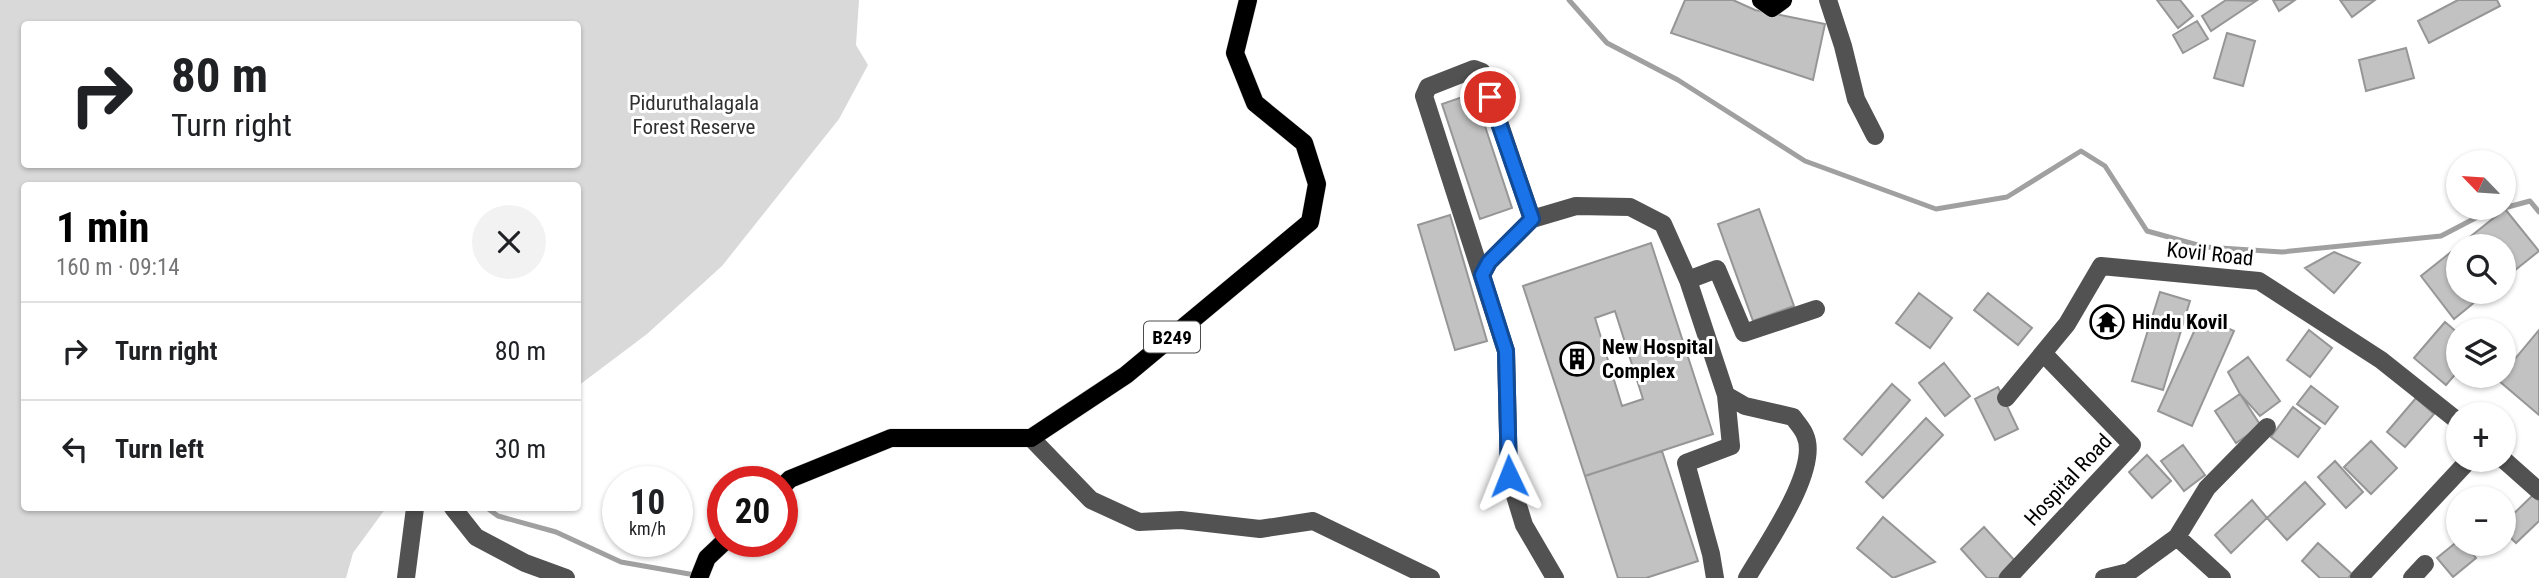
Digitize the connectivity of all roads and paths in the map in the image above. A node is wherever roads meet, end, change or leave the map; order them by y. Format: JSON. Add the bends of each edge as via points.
{"nodes":[{"id":1,"x":1248,"y":0,"type":"edge"},
{"id":2,"x":1761,"y":0,"type":"edge"},
{"id":3,"x":1783,"y":0,"type":"edge"},
{"id":4,"x":1828,"y":0,"type":"edge"},
{"id":5,"x":1875,"y":136,"type":"dead end"},
{"id":6,"x":1532,"y":219,"type":"junction"},
{"id":7,"x":1482,"y":275,"type":"junction"},
{"id":8,"x":1688,"y":280,"type":"junction"},
{"id":9,"x":1816,"y":309,"type":"dead end"},
{"id":10,"x":2043,"y":353,"type":"junction"},
{"id":11,"x":1726,"y":395,"type":"junction"},
{"id":12,"x":2006,"y":398,"type":"dead end"},
{"id":13,"x":2446,"y":412,"type":"edge"},
{"id":14,"x":2267,"y":427,"type":"dead end"},
{"id":15,"x":1031,"y":438,"type":"junction"},
{"id":16,"x":2516,"y":471,"type":"edge"},
{"id":17,"x":2458,"y":472,"type":"edge"},
{"id":18,"x":798,"y":477,"type":"edge"},
{"id":19,"x":2539,"y":491,"type":"edge"},
{"id":20,"x":415,"y":511,"type":"edge"},
{"id":21,"x":455,"y":511,"type":"edge"},
{"id":22,"x":2177,"y":537,"type":"junction"},
{"id":23,"x":707,"y":557,"type":"edge"},
{"id":24,"x":2425,"y":564,"type":"dead end"},
{"id":25,"x":406,"y":578,"type":"edge"},
{"id":26,"x":566,"y":578,"type":"edge"},
{"id":27,"x":699,"y":578,"type":"edge"},
{"id":28,"x":1431,"y":578,"type":"edge"},
{"id":29,"x":1555,"y":578,"type":"edge"},
{"id":30,"x":1715,"y":578,"type":"edge"},
{"id":31,"x":1746,"y":578,"type":"edge"},
{"id":32,"x":2008,"y":578,"type":"edge"},
{"id":33,"x":2104,"y":578,"type":"edge"},
{"id":34,"x":2222,"y":578,"type":"edge"},
{"id":35,"x":2359,"y":578,"type":"edge"},
{"id":36,"x":2412,"y":578,"type":"edge"}],
"edges":[{"from":1,"to":15,"type":"main road","number":"B249","via":[[1235,53],[1255,103],[1304,143],[1317,184],[1310,222],[1126,375]]},
{"from":2,"to":3,"type":"main road","via":[[1772,8]]},
{"from":4,"to":5,"type":"street","via":[[1856,99]]},
{"from":6,"to":7,"type":"street"},
{"from":6,"to":7,"type":"street","via":[[1482,72],[1474,69],[1428,87],[1424,96]]},
{"from":6,"to":8,"type":"street","via":[[1576,206],[1630,207],[1663,224]]},
{"from":7,"to":29,"type":"street","via":[[1506,351],[1509,476],[1524,525]]},
{"from":8,"to":9,"type":"street","via":[[1717,269],[1744,333]]},
{"from":8,"to":11,"type":"street"},
{"from":10,"to":12,"type":"street"},
{"from":10,"to":13,"type":"street","name":"Kovil Road","via":[[2067,324],[2101,266],[2259,281],[2381,360]]},
{"from":10,"to":32,"type":"street","name":"Hospital Road","via":[[2132,445]]},
{"from":11,"to":30,"type":"street","via":[[1731,446],[1686,463]]},
{"from":11,"to":31,"type":"street","via":[[1745,406],[1793,417],[1807,437],[1806,467],[1796,495]]},
{"from":14,"to":22,"type":"street","via":[[2207,488]]},
{"from":15,"to":18,"type":"main road","via":[[891,438]]},
{"from":15,"to":28,"type":"street","via":[[1091,500],[1139,522],[1181,520],[1259,529],[1313,521]]},
{"from":16,"to":19,"type":"street"},
{"from":17,"to":35,"type":"street"},
{"from":20,"to":25,"type":"street"},
{"from":21,"to":26,"type":"street","via":[[476,537]]},
{"from":22,"to":33,"type":"street","via":[[2129,572]]},
{"from":22,"to":34,"type":"street"},
{"from":23,"to":27,"type":"main road"},
{"from":24,"to":36,"type":"street"}]}
